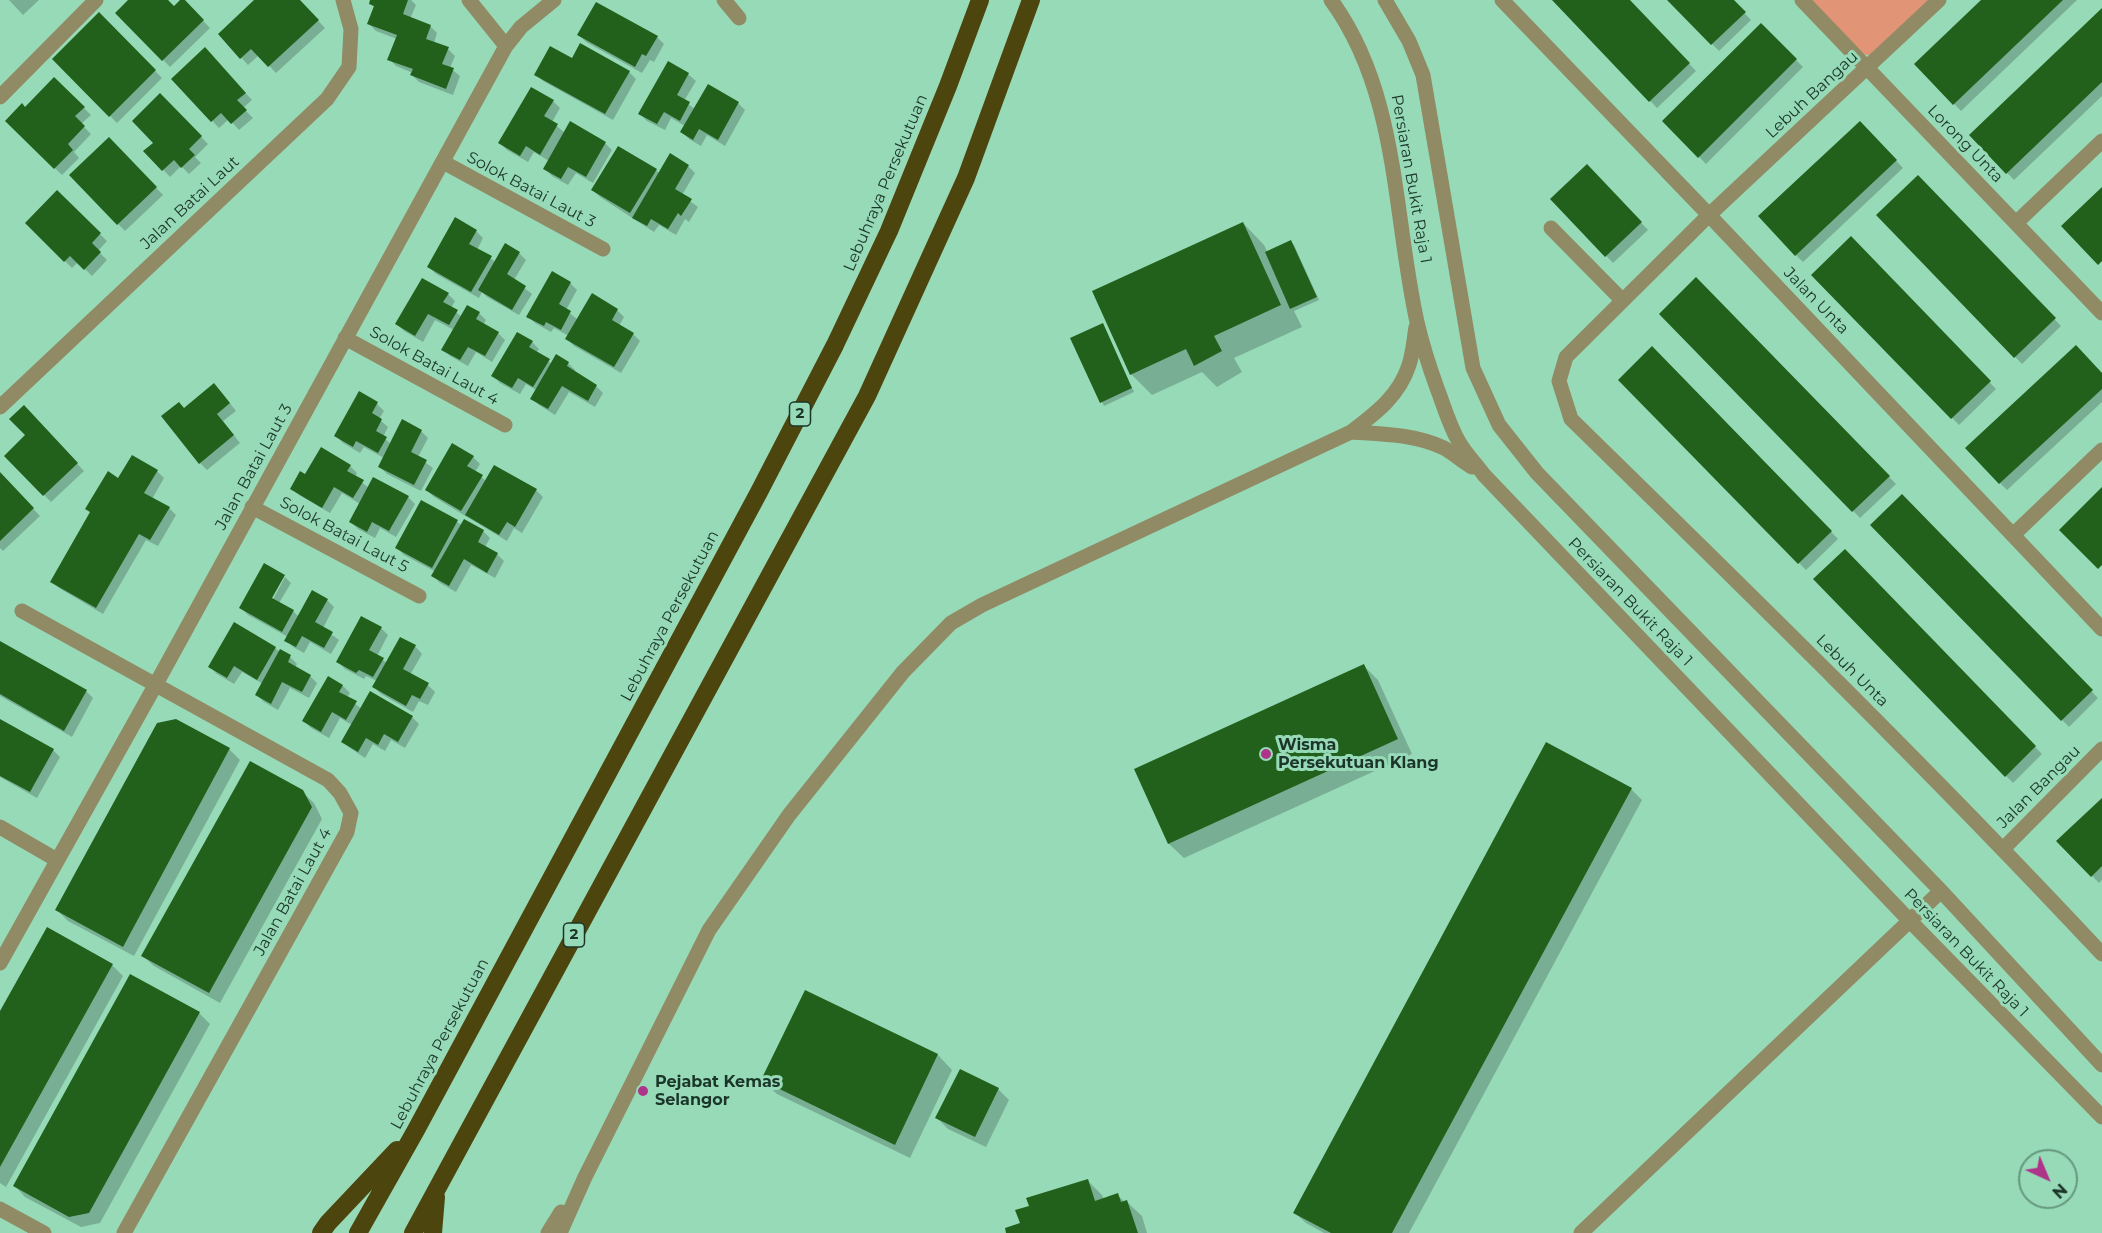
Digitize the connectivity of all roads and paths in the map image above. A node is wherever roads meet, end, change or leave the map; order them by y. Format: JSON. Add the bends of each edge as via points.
{"nodes":[{"id":1,"x":96,"y":0,"type":"edge"},
{"id":2,"x":343,"y":0,"type":"edge"},
{"id":3,"x":469,"y":0,"type":"edge"},
{"id":4,"x":554,"y":0,"type":"edge"},
{"id":5,"x":724,"y":0,"type":"edge"},
{"id":6,"x":980,"y":0,"type":"edge"},
{"id":7,"x":1031,"y":0,"type":"edge"},
{"id":8,"x":1330,"y":0,"type":"edge"},
{"id":9,"x":1385,"y":0,"type":"edge"},
{"id":10,"x":1502,"y":0,"type":"edge"},
{"id":11,"x":1802,"y":0,"type":"edge"},
{"id":12,"x":1939,"y":0,"type":"edge"},
{"id":13,"x":739,"y":18,"type":"dead end"},
{"id":14,"x":506,"y":46,"type":"junction"},
{"id":15,"x":1867,"y":68,"type":"junction"},
{"id":16,"x":0,"y":97,"type":"edge"},
{"id":17,"x":2102,"y":141,"type":"edge"},
{"id":18,"x":442,"y":162,"type":"junction"},
{"id":19,"x":1709,"y":215,"type":"junction"},
{"id":20,"x":2016,"y":223,"type":"junction"},
{"id":21,"x":1551,"y":228,"type":"dead end"},
{"id":22,"x":603,"y":249,"type":"dead end"},
{"id":23,"x":1622,"y":300,"type":"junction"},
{"id":24,"x":2102,"y":313,"type":"edge"},
{"id":25,"x":1417,"y":321,"type":"junction"},
{"id":26,"x":345,"y":338,"type":"junction"},
{"id":27,"x":0,"y":407,"type":"edge"},
{"id":28,"x":1571,"y":419,"type":"joint"},
{"id":29,"x":506,"y":425,"type":"dead end"},
{"id":30,"x":1351,"y":432,"type":"junction"},
{"id":31,"x":2102,"y":450,"type":"edge"},
{"id":32,"x":1484,"y":475,"type":"junction"},
{"id":33,"x":252,"y":507,"type":"junction"},
{"id":34,"x":2013,"y":535,"type":"junction"},
{"id":35,"x":418,"y":596,"type":"dead end"},
{"id":36,"x":22,"y":611,"type":"dead end"},
{"id":37,"x":2102,"y":629,"type":"edge"},
{"id":38,"x":156,"y":684,"type":"junction"},
{"id":39,"x":2102,"y":749,"type":"edge"},
{"id":40,"x":0,"y":827,"type":"edge"},
{"id":41,"x":2003,"y":849,"type":"junction"},
{"id":42,"x":57,"y":860,"type":"junction"},
{"id":43,"x":1941,"y":891,"type":"junction"},
{"id":44,"x":1909,"y":920,"type":"junction"},
{"id":45,"x":2102,"y":954,"type":"edge"},
{"id":46,"x":0,"y":963,"type":"edge"},
{"id":47,"x":2100,"y":1058,"type":"edge"},
{"id":48,"x":2102,"y":1118,"type":"edge"},
{"id":49,"x":416,"y":1130,"type":"junction"},
{"id":50,"x":585,"y":1177,"type":"junction"},
{"id":51,"x":437,"y":1190,"type":"junction"},
{"id":52,"x":0,"y":1209,"type":"edge"},
{"id":53,"x":44,"y":1233,"type":"edge"},
{"id":54,"x":124,"y":1233,"type":"edge"},
{"id":55,"x":321,"y":1233,"type":"edge"},
{"id":56,"x":358,"y":1233,"type":"edge"},
{"id":57,"x":413,"y":1233,"type":"edge"},
{"id":58,"x":433,"y":1233,"type":"edge"},
{"id":59,"x":548,"y":1233,"type":"edge"},
{"id":60,"x":560,"y":1233,"type":"edge"},
{"id":61,"x":1581,"y":1233,"type":"edge"}],
"edges":[{"from":1,"to":16,"type":"street"},
{"from":2,"to":27,"type":"street","name":"Jalan Batai Laut","via":[[351,29],[349,67],[327,99]]},
{"from":3,"to":14,"type":"street"},
{"from":4,"to":14,"type":"street","name":"Jalan Batai Laut 3","via":[[521,27]]},
{"from":5,"to":13,"type":"street"},
{"from":6,"to":49,"type":"highway","name":"Lebuhraya Persekutuan","number":"2","via":[[889,231],[835,345]]},
{"from":7,"to":51,"type":"highway","number":"2","via":[[966,178],[867,396]]},
{"from":8,"to":25,"type":"street","name":"Persiaran Bukit Raja 1","via":[[1360,50],[1377,90]]},
{"from":9,"to":43,"type":"street","name":"Persiaran Bukit Raja 1","via":[[1423,75],[1473,368],[1499,425],[1537,473]]},
{"from":10,"to":19,"type":"street","name":"Jalan Unta"},
{"from":11,"to":15,"type":"street","name":"Lorong Unta"},
{"from":12,"to":15,"type":"street","name":"Lebuh Bangau"},
{"from":14,"to":18,"type":"street","name":"Jalan Batai Laut 3"},
{"from":15,"to":19,"type":"street","name":"Lebuh Bangau"},
{"from":15,"to":20,"type":"street","name":"Lorong Unta"},
{"from":17,"to":20,"type":"street"},
{"from":18,"to":22,"type":"street","name":"Solok Batai Laut 3"},
{"from":18,"to":26,"type":"street","name":"Jalan Batai Laut 3"},
{"from":19,"to":23,"type":"street","name":"Lebuh Bangau"},
{"from":19,"to":34,"type":"street","name":"Jalan Unta"},
{"from":20,"to":24,"type":"street","name":"Lorong Unta"},
{"from":21,"to":23,"type":"street"},
{"from":23,"to":28,"type":"street","name":"Lebuh Bangau","via":[[1566,357],[1559,381]]},
{"from":25,"to":30,"type":"street","via":[[1409,365],[1394,396]]},
{"from":25,"to":32,"type":"street","name":"Persiaran Bukit Raja 1","via":[[1448,421]]},
{"from":26,"to":29,"type":"street","name":"Solok Batai Laut 4"},
{"from":26,"to":33,"type":"street","name":"Jalan Batai Laut 3"},
{"from":28,"to":41,"type":"street","name":"Lebuh Unta"},
{"from":30,"to":32,"type":"street","via":[[1394,434],[1424,441],[1444,448]]},
{"from":30,"to":50,"type":"street","via":[[982,605],[951,623],[924,648],[789,815],[709,930]]},
{"from":31,"to":34,"type":"street"},
{"from":32,"to":44,"type":"street","name":"Persiaran Bukit Raja 1"},
{"from":33,"to":35,"type":"street","name":"Solok Batai Laut 5"},
{"from":33,"to":38,"type":"street","name":"Jalan Batai Laut 3"},
{"from":34,"to":37,"type":"street","name":"Jalan Unta"},
{"from":36,"to":38,"type":"street","name":"Jalan Batai Laut 4"},
{"from":38,"to":42,"type":"street","name":"Jalan Batai Laut 3"},
{"from":38,"to":54,"type":"street","name":"Jalan Batai Laut 4","via":[[328,780],[351,813],[347,832]]},
{"from":39,"to":41,"type":"street","name":"Jalan Bangau"},
{"from":40,"to":42,"type":"street"},
{"from":41,"to":45,"type":"street","name":"Lebuh Unta"},
{"from":42,"to":46,"type":"street","name":"Jalan Batai Laut 3"},
{"from":43,"to":44,"type":"street"},
{"from":43,"to":47,"type":"street","name":"Persiaran Bukit Raja 1"},
{"from":44,"to":48,"type":"street","name":"Persiaran Bukit Raja 1"},
{"from":44,"to":61,"type":"street"},
{"from":49,"to":55,"type":"highway"},
{"from":49,"to":56,"type":"highway","name":"Lebuhraya Persekutuan","number":"2"},
{"from":50,"to":59,"type":"street"},
{"from":50,"to":60,"type":"street"},
{"from":51,"to":57,"type":"highway","number":"2"},
{"from":51,"to":58,"type":"highway"},
{"from":52,"to":53,"type":"street"}]}
